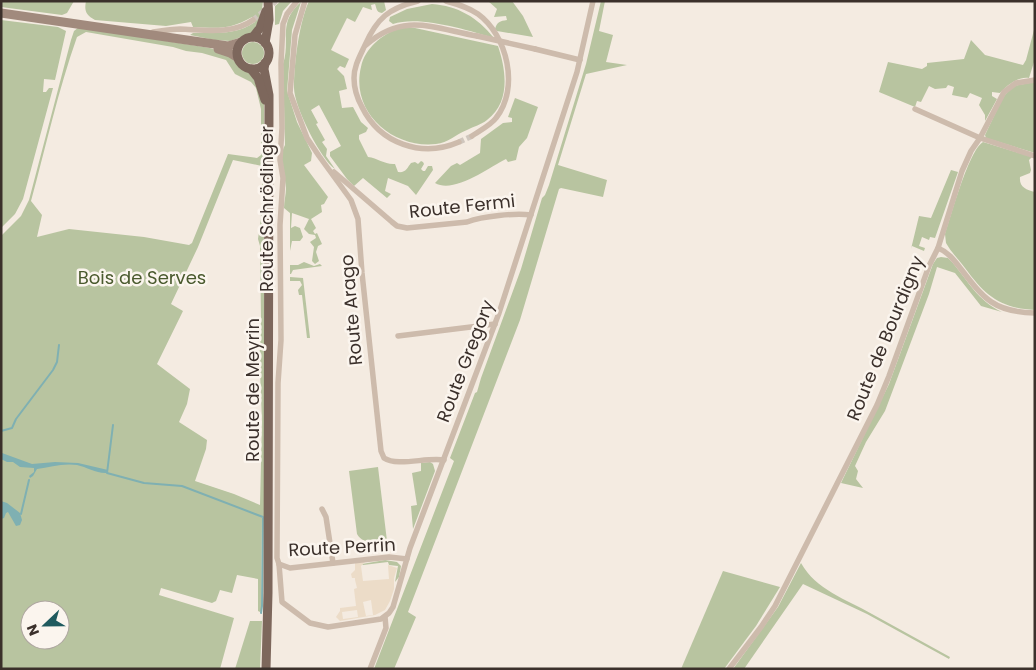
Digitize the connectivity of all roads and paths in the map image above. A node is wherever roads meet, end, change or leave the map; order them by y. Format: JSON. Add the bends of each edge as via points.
{"nodes":[{"id":1,"x":297,"y":1,"type":"edge"},
{"id":2,"x":304,"y":1,"type":"edge"},
{"id":3,"x":418,"y":1,"type":"edge"},
{"id":4,"x":446,"y":1,"type":"edge"},
{"id":5,"x":593,"y":1,"type":"edge"},
{"id":6,"x":268,"y":2,"type":"edge"},
{"id":7,"x":1,"y":13,"type":"edge"},
{"id":8,"x":253,"y":20,"type":"tunnel mouth"},
{"id":9,"x":188,"y":30,"type":"junction"},
{"id":10,"x":133,"y":32,"type":"junction"},
{"id":11,"x":253,"y":37,"type":"junction"},
{"id":12,"x":182,"y":39,"type":"junction"},
{"id":13,"x":241,"y":42,"type":"junction"},
{"id":14,"x":265,"y":43,"type":"junction"},
{"id":15,"x":364,"y":47,"type":"junction"},
{"id":16,"x":238,"y":58,"type":"junction"},
{"id":17,"x":580,"y":60,"type":"junction"},
{"id":18,"x":265,"y":63,"type":"junction"},
{"id":19,"x":251,"y":69,"type":"junction"},
{"id":20,"x":1035,"y":80,"type":"edge"},
{"id":21,"x":915,"y":109,"type":"dead end"},
{"id":22,"x":268,"y":111,"type":"junction"},
{"id":23,"x":472,"y":136,"type":"tunnel mouth"},
{"id":24,"x":980,"y":138,"type":"junction"},
{"id":25,"x":459,"y":142,"type":"tunnel mouth"},
{"id":26,"x":1035,"y":156,"type":"edge"},
{"id":27,"x":328,"y":168,"type":"junction"},
{"id":28,"x":532,"y":215,"type":"junction"},
{"id":29,"x":938,"y":248,"type":"junction"},
{"id":30,"x":1035,"y":313,"type":"edge"},
{"id":31,"x":495,"y":324,"type":"junction"},
{"id":32,"x":398,"y":336,"type":"dead end"},
{"id":33,"x":444,"y":460,"type":"junction"},
{"id":34,"x":322,"y":509,"type":"dead end"},
{"id":35,"x":407,"y":559,"type":"junction"},
{"id":36,"x":333,"y":563,"type":"junction"},
{"id":37,"x":280,"y":564,"type":"junction"},
{"id":38,"x":385,"y":617,"type":"junction"},
{"id":39,"x":266,"y":669,"type":"edge"},
{"id":40,"x":370,"y":669,"type":"edge"},
{"id":41,"x":728,"y":669,"type":"edge"}],
"edges":[{"from":1,"to":37,"type":"street","name":"Route Schrödinger","via":[[283,24],[280,74],[283,178],[278,383]]},
{"from":2,"to":27,"type":"street","via":[[295,35],[290,93],[307,138]]},
{"from":3,"to":15,"type":"street","via":[[392,11],[376,23]]},
{"from":4,"to":23,"type":"street","via":[[482,18],[501,44],[508,63],[507,94],[501,110],[496,118]]},
{"from":5,"to":17,"type":"street","name":"Route Gregory"},
{"from":6,"to":11,"type":"main road","via":[[260,28]]},
{"from":6,"to":14,"type":"main road"},
{"from":7,"to":10,"type":"street"},
{"from":8,"to":9,"type":"street","via":[[229,30]]},
{"from":9,"to":10,"type":"street"},
{"from":9,"to":12,"type":"street"},
{"from":10,"to":12,"type":"street"},
{"from":11,"to":13,"type":"main road"},
{"from":11,"to":14,"type":"main road"},
{"from":12,"to":13,"type":"street","via":[[228,46]]},
{"from":12,"to":16,"type":"street","via":[[230,52]]},
{"from":13,"to":16,"type":"main road"},
{"from":14,"to":18,"type":"main road","via":[[269,54]]},
{"from":15,"to":17,"type":"street","bridge":true,"via":[[388,29],[417,24]]},
{"from":15,"to":25,"type":"street","via":[[354,72],[354,84],[363,110],[377,129],[397,143],[413,147],[442,148]]},
{"from":16,"to":19,"type":"main road"},
{"from":17,"to":28,"type":"street","name":"Route Gregory"},
{"from":18,"to":19,"type":"main road"},
{"from":18,"to":22,"type":"main road","name":"Route de Meyrin","via":[[270,95]]},
{"from":19,"to":22,"type":"main road","name":"Route de Meyrin","via":[[261,85]]},
{"from":20,"to":24,"type":"street","name":"Route de Bourdigny","via":[[1016,83],[1004,92]]},
{"from":21,"to":24,"type":"street"},
{"from":22,"to":39,"type":"main road","name":"Route de Meyrin"},
{"from":24,"to":26,"type":"street"},
{"from":24,"to":29,"type":"street","name":"Route de Bourdigny","via":[[962,171]]},
{"from":27,"to":28,"type":"street","name":"Route Fermi","via":[[402,228]]},
{"from":27,"to":33,"type":"street","name":"Route Arago","via":[[352,200],[358,219],[381,451],[384,458],[392,462]]},
{"from":28,"to":31,"type":"street","name":"Route Gregory"},
{"from":29,"to":30,"type":"street","via":[[948,254],[989,301],[1009,310]]},
{"from":29,"to":41,"type":"street","name":"Route de Bourdigny","via":[[868,425],[775,606]]},
{"from":31,"to":32,"type":"street"},
{"from":31,"to":33,"type":"street","name":"Route Gregory"},
{"from":33,"to":35,"type":"street","name":"Route Gregory"},
{"from":34,"to":36,"type":"street"},
{"from":35,"to":36,"type":"street","name":"Route Perrin","via":[[389,557]]},
{"from":35,"to":38,"type":"street","name":"Route Gregory","via":[[393,607]]},
{"from":36,"to":37,"type":"street","name":"Route Perrin","via":[[290,568]]},
{"from":37,"to":38,"type":"street","name":"Route Schrödinger","via":[[282,602],[310,623],[340,626]]},
{"from":38,"to":40,"type":"street","name":"Route Gregory","via":[[386,628]]}]}
